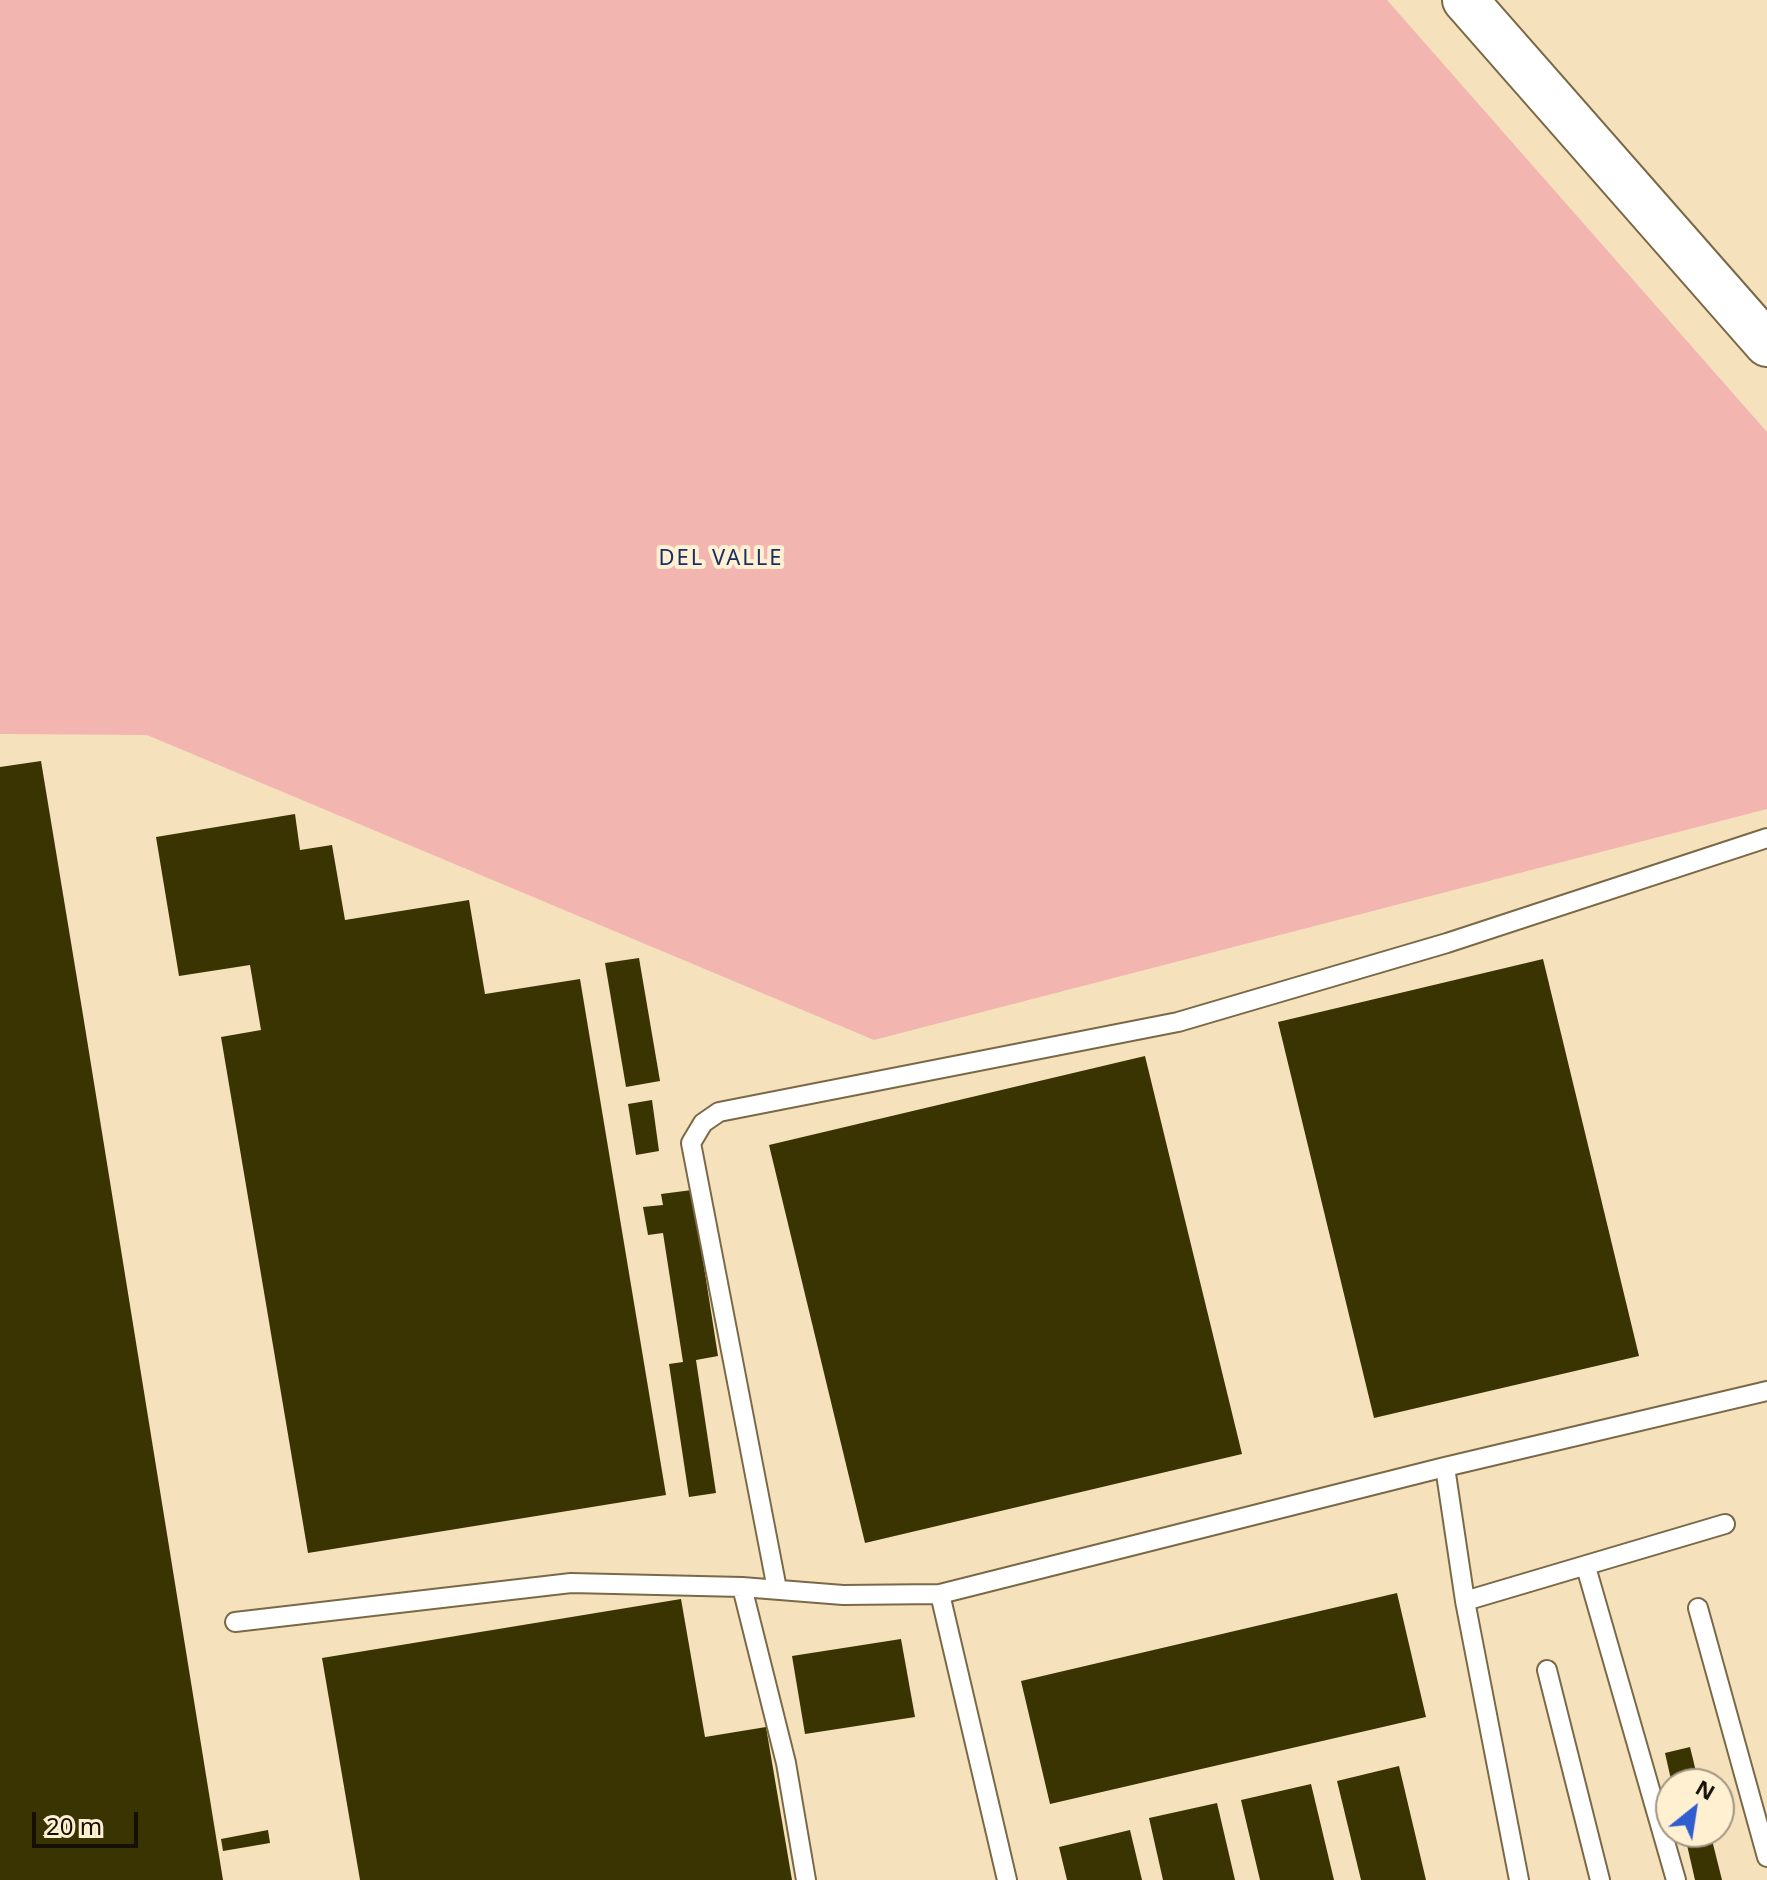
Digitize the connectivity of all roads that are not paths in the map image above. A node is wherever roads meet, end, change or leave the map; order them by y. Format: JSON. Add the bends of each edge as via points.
{"nodes":[{"id":1,"x":1465,"y":0,"type":"edge"},
{"id":2,"x":1767,"y":344,"type":"edge"},
{"id":3,"x":1767,"y":838,"type":"edge"},
{"id":4,"x":1767,"y":1391,"type":"edge"},
{"id":5,"x":1445,"y":1467,"type":"junction"},
{"id":6,"x":1725,"y":1524,"type":"dead end"},
{"id":7,"x":1586,"y":1567,"type":"junction"},
{"id":8,"x":742,"y":1587,"type":"junction"},
{"id":9,"x":777,"y":1589,"type":"junction"},
{"id":10,"x":940,"y":1594,"type":"junction"},
{"id":11,"x":1465,"y":1601,"type":"junction"},
{"id":12,"x":1698,"y":1608,"type":"dead end"},
{"id":13,"x":235,"y":1622,"type":"dead end"},
{"id":14,"x":1547,"y":1670,"type":"dead end"},
{"id":15,"x":1767,"y":1857,"type":"edge"},
{"id":16,"x":806,"y":1880,"type":"edge"},
{"id":17,"x":1007,"y":1880,"type":"edge"},
{"id":18,"x":1519,"y":1880,"type":"edge"},
{"id":19,"x":1600,"y":1880,"type":"edge"},
{"id":20,"x":1676,"y":1880,"type":"edge"}],
"edges":[{"from":1,"to":2,"type":"street"},
{"from":3,"to":9,"type":"lane","via":[[1447,943],[1178,1022],[719,1112],[703,1123],[691,1143]]},
{"from":4,"to":5,"type":"lane"},
{"from":5,"to":10,"type":"lane"},
{"from":5,"to":11,"type":"lane"},
{"from":6,"to":7,"type":"lane"},
{"from":7,"to":11,"type":"lane"},
{"from":7,"to":20,"type":"lane"},
{"from":8,"to":9,"type":"lane"},
{"from":8,"to":13,"type":"lane","via":[[571,1583]]},
{"from":8,"to":16,"type":"lane","via":[[786,1763]]},
{"from":9,"to":10,"type":"lane"},
{"from":10,"to":17,"type":"lane"},
{"from":11,"to":18,"type":"lane"},
{"from":12,"to":15,"type":"lane"},
{"from":14,"to":19,"type":"lane"}]}
